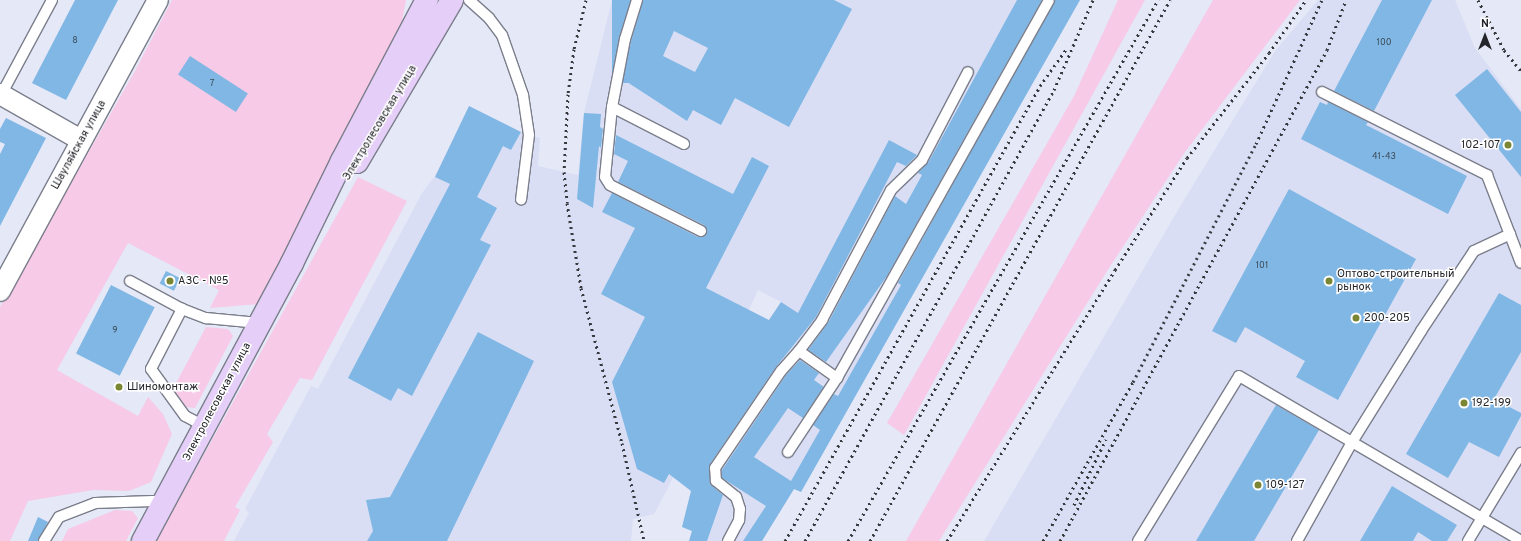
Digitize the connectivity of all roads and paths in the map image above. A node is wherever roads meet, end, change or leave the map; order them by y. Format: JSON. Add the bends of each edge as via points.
{"nodes":[{"id":1,"x":52,"y":0,"type":"edge"},
{"id":2,"x":158,"y":0,"type":"edge"},
{"id":3,"x":427,"y":0,"type":"edge"},
{"id":4,"x":452,"y":0,"type":"edge"},
{"id":5,"x":470,"y":0,"type":"edge"},
{"id":6,"x":637,"y":0,"type":"edge"},
{"id":7,"x":1048,"y":0,"type":"edge"},
{"id":8,"x":968,"y":72,"type":"dead end"},
{"id":9,"x":1322,"y":92,"type":"dead end"},
{"id":10,"x":0,"y":95,"type":"edge"},
{"id":11,"x":612,"y":107,"type":"junction"},
{"id":12,"x":82,"y":140,"type":"junction"},
{"id":13,"x":684,"y":144,"type":"dead end"},
{"id":14,"x":521,"y":200,"type":"dead end"},
{"id":15,"x":701,"y":231,"type":"dead end"},
{"id":16,"x":1510,"y":234,"type":"junction"},
{"id":17,"x":292,"y":263,"type":"junction"},
{"id":18,"x":1521,"y":263,"type":"edge"},
{"id":19,"x":130,"y":281,"type":"dead end"},
{"id":20,"x":0,"y":291,"type":"edge"},
{"id":21,"x":182,"y":309,"type":"junction"},
{"id":22,"x":259,"y":323,"type":"junction"},
{"id":23,"x":799,"y":350,"type":"junction"},
{"id":24,"x":837,"y":378,"type":"junction"},
{"id":25,"x":204,"y":426,"type":"junction"},
{"id":26,"x":1352,"y":442,"type":"junction"},
{"id":27,"x":788,"y":452,"type":"dead end"},
{"id":28,"x":1521,"y":453,"type":"edge"},
{"id":29,"x":163,"y":504,"type":"junction"},
{"id":30,"x":1482,"y":518,"type":"junction"},
{"id":31,"x":44,"y":541,"type":"edge"},
{"id":32,"x":143,"y":541,"type":"edge"},
{"id":33,"x":728,"y":541,"type":"edge"},
{"id":34,"x":1138,"y":541,"type":"edge"},
{"id":35,"x":1297,"y":541,"type":"edge"},
{"id":36,"x":1468,"y":541,"type":"edge"},
{"id":37,"x":1521,"y":541,"type":"edge"}],
"edges":[{"from":1,"to":10,"type":"lane"},
{"from":2,"to":12,"type":"street","name":"Шауляйская улица"},
{"from":3,"to":17,"type":"main road","name":"Электролесовская улица"},
{"from":4,"to":17,"type":"main road","name":"Электролесовская улица","via":[[354,167]]},
{"from":5,"to":14,"type":"lane","via":[[502,35],[523,95],[529,134]]},
{"from":6,"to":11,"type":"lane"},
{"from":7,"to":24,"type":"lane"},
{"from":8,"to":23,"type":"lane","via":[[922,160],[892,190],[822,320]]},
{"from":9,"to":16,"type":"lane","via":[[1487,175]]},
{"from":10,"to":12,"type":"street"},
{"from":11,"to":13,"type":"lane"},
{"from":11,"to":15,"type":"lane","via":[[605,177],[610,186]]},
{"from":12,"to":20,"type":"street","name":"Шауляйская улица"},
{"from":16,"to":18,"type":"lane"},
{"from":16,"to":26,"type":"lane","via":[[1474,251]]},
{"from":17,"to":22,"type":"main road","name":"Электролесовская улица"},
{"from":19,"to":21,"type":"lane"},
{"from":21,"to":22,"type":"lane","via":[[206,318]]},
{"from":21,"to":25,"type":"lane","via":[[151,369],[185,416]]},
{"from":22,"to":25,"type":"main road","name":"Электролесовская улица"},
{"from":23,"to":24,"type":"lane"},
{"from":23,"to":33,"type":"lane","via":[[781,371],[715,468],[716,480],[736,497],[740,509],[739,520]]},
{"from":24,"to":27,"type":"lane"},
{"from":25,"to":29,"type":"main road","name":"Электролесовская улица"},
{"from":26,"to":30,"type":"lane"},
{"from":26,"to":34,"type":"lane","via":[[1239,376]]},
{"from":26,"to":35,"type":"lane"},
{"from":28,"to":30,"type":"lane"},
{"from":29,"to":31,"type":"lane","via":[[153,501],[95,503],[59,517]]},
{"from":29,"to":32,"type":"main road","name":"Электролесовская улица"},
{"from":30,"to":36,"type":"lane"},
{"from":30,"to":37,"type":"lane"}]}
